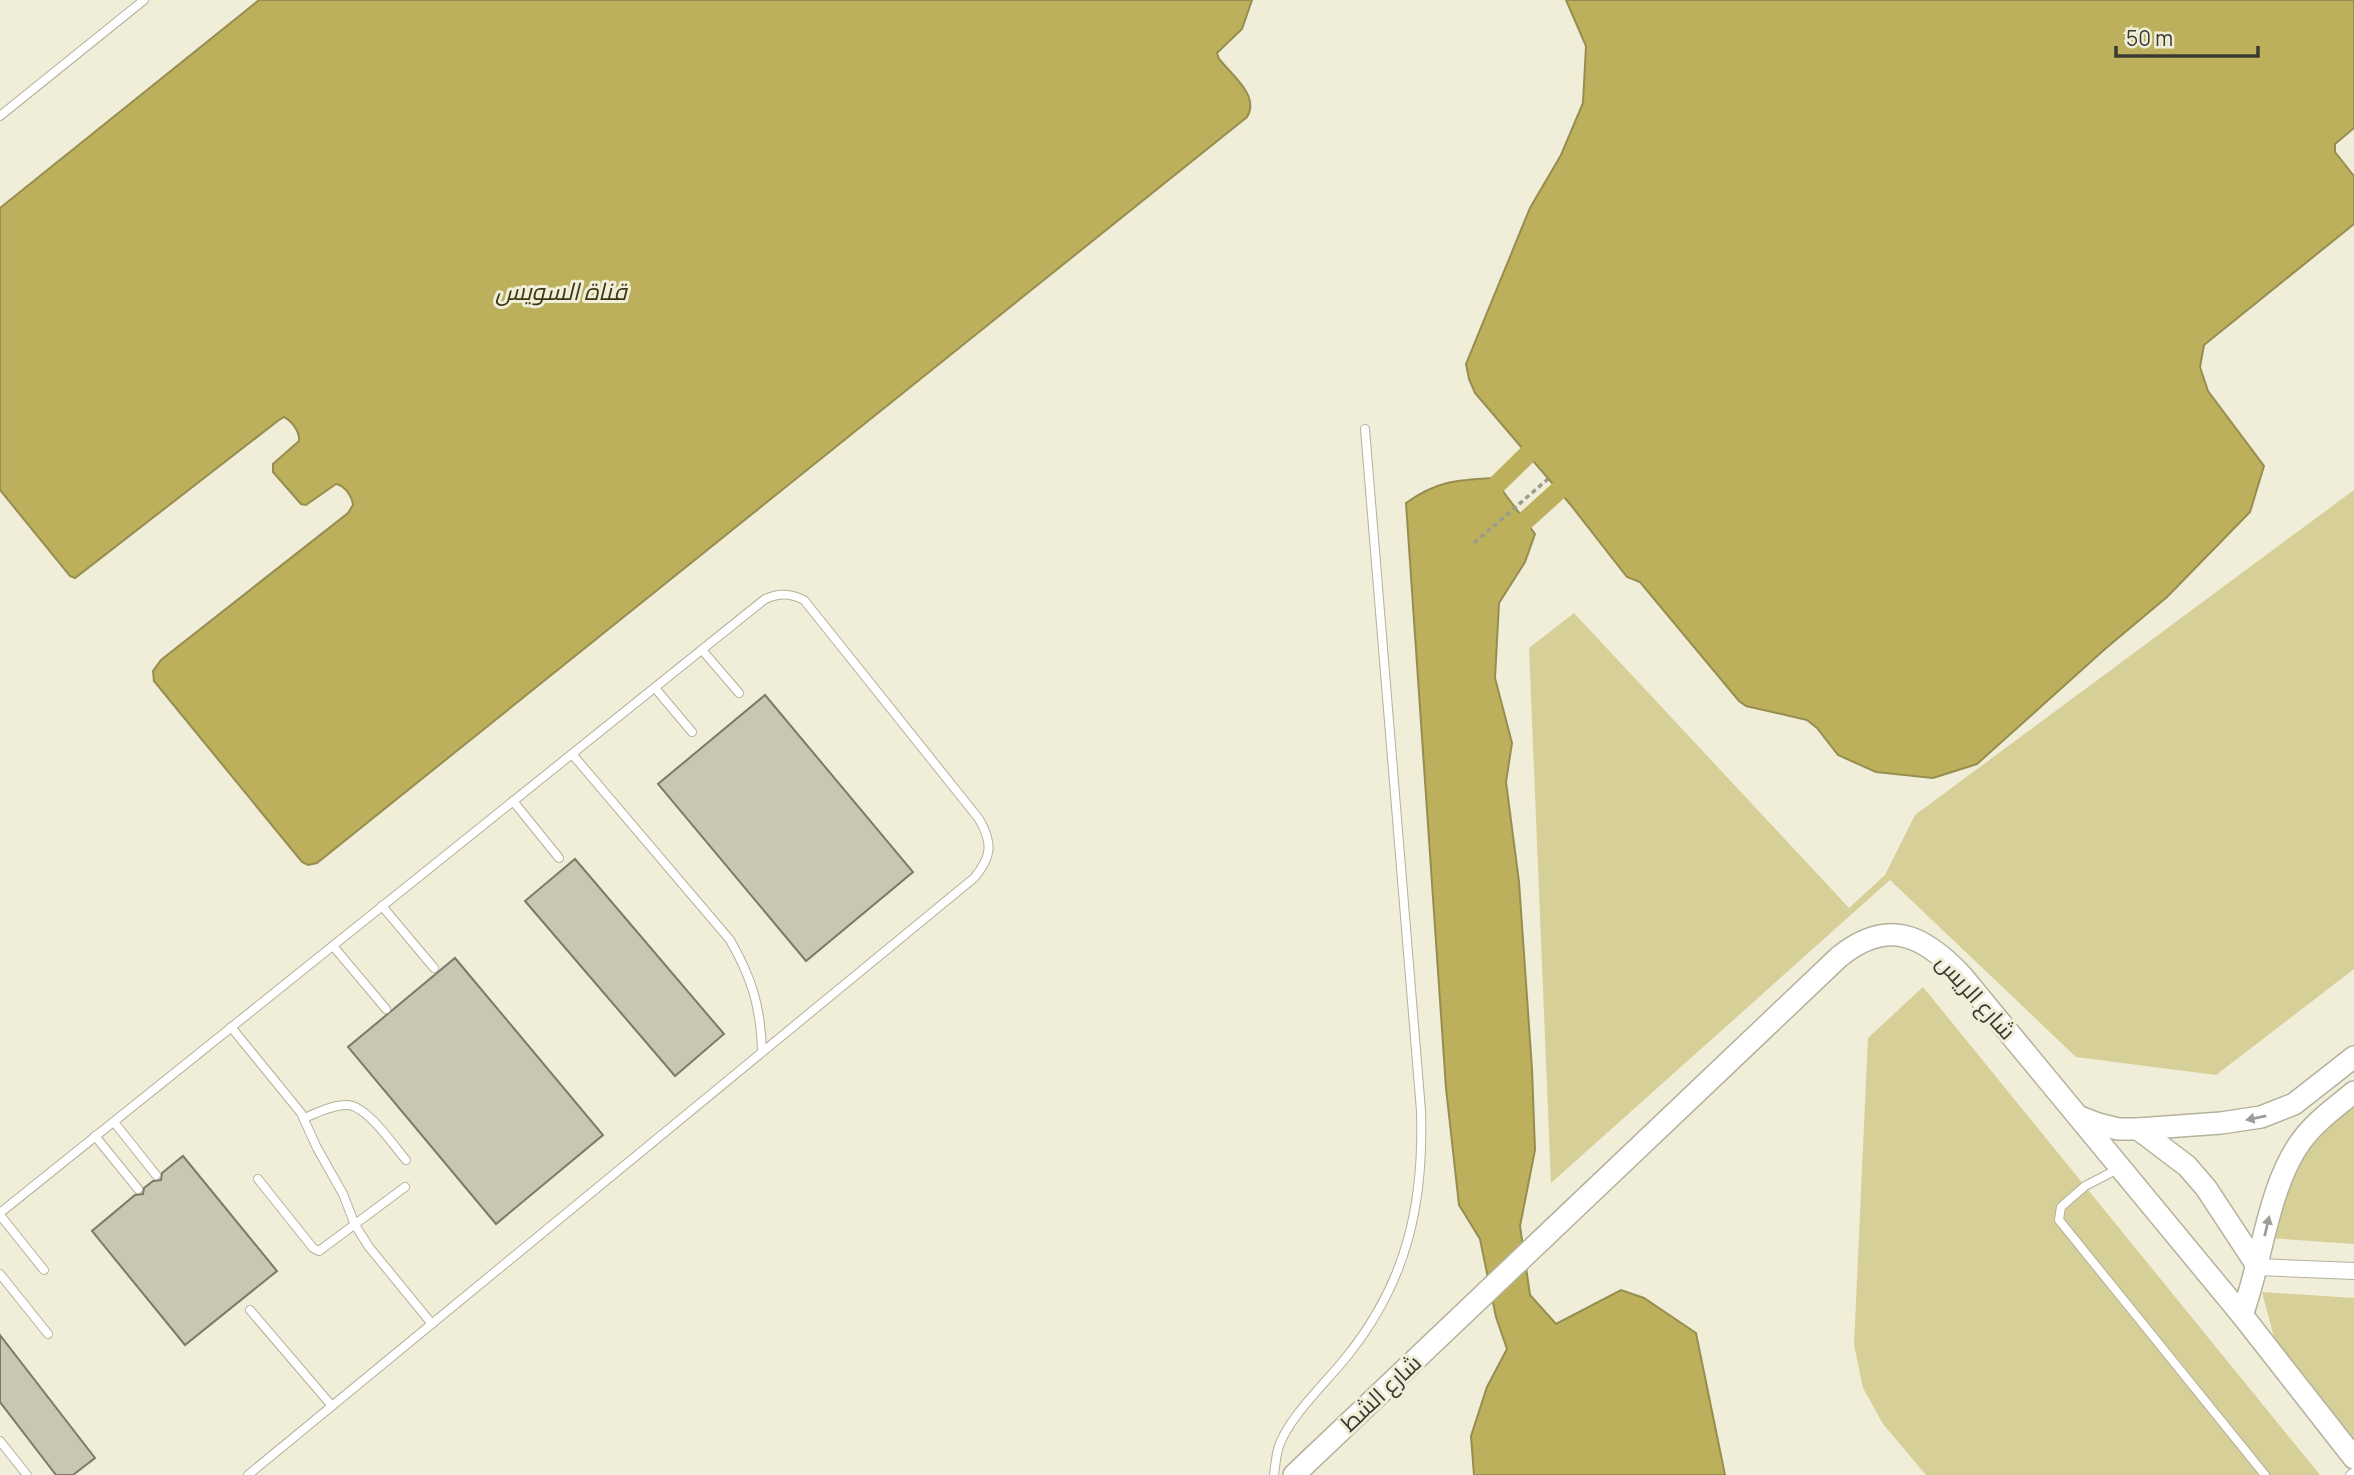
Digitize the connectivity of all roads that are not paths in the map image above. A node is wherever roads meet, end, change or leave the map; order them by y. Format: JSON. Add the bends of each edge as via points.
{"nodes":[{"id":1,"x":144,"y":0,"type":"edge"},
{"id":2,"x":0,"y":116,"type":"edge"},
{"id":3,"x":1364,"y":429,"type":"dead end"},
{"id":4,"x":702,"y":650,"type":"junction"},
{"id":5,"x":655,"y":688,"type":"junction"},
{"id":6,"x":739,"y":693,"type":"dead end"},
{"id":7,"x":692,"y":732,"type":"dead end"},
{"id":8,"x":572,"y":754,"type":"junction"},
{"id":9,"x":513,"y":801,"type":"junction"},
{"id":10,"x":559,"y":858,"type":"dead end"},
{"id":11,"x":382,"y":906,"type":"junction"},
{"id":12,"x":333,"y":946,"type":"junction"},
{"id":13,"x":434,"y":968,"type":"dead end"},
{"id":14,"x":386,"y":1009,"type":"dead end"},
{"id":15,"x":231,"y":1027,"type":"junction"},
{"id":16,"x":762,"y":1052,"type":"junction"},
{"id":17,"x":2354,"y":1057,"type":"edge"},
{"id":18,"x":2354,"y":1092,"type":"edge"},
{"id":19,"x":2294,"y":1104,"type":"junction"},
{"id":20,"x":2079,"y":1117,"type":"junction"},
{"id":21,"x":304,"y":1118,"type":"junction"},
{"id":22,"x":114,"y":1122,"type":"junction"},
{"id":23,"x":2313,"y":1127,"type":"junction"},
{"id":24,"x":2138,"y":1129,"type":"junction"},
{"id":25,"x":95,"y":1136,"type":"junction"},
{"id":26,"x":405,"y":1160,"type":"dead end"},
{"id":27,"x":2121,"y":1168,"type":"junction"},
{"id":28,"x":156,"y":1175,"type":"dead end"},
{"id":29,"x":258,"y":1179,"type":"dead end"},
{"id":30,"x":405,"y":1187,"type":"dead end"},
{"id":31,"x":138,"y":1189,"type":"dead end"},
{"id":32,"x":0,"y":1214,"type":"edge"},
{"id":33,"x":355,"y":1225,"type":"junction"},
{"id":34,"x":2258,"y":1267,"type":"junction"},
{"id":35,"x":44,"y":1270,"type":"dead end"},
{"id":36,"x":2354,"y":1271,"type":"edge"},
{"id":37,"x":0,"y":1274,"type":"edge"},
{"id":38,"x":250,"y":1310,"type":"dead end"},
{"id":39,"x":1468,"y":1310,"type":"joint"},
{"id":40,"x":2242,"y":1315,"type":"junction"},
{"id":41,"x":432,"y":1324,"type":"junction"},
{"id":42,"x":48,"y":1334,"type":"dead end"},
{"id":43,"x":332,"y":1406,"type":"junction"},
{"id":44,"x":0,"y":1441,"type":"edge"},
{"id":45,"x":2354,"y":1458,"type":"edge"},
{"id":46,"x":27,"y":1475,"type":"edge"},
{"id":47,"x":248,"y":1475,"type":"edge"},
{"id":48,"x":1274,"y":1475,"type":"edge"},
{"id":49,"x":1294,"y":1475,"type":"edge"},
{"id":50,"x":2265,"y":1475,"type":"edge"}],
"edges":[{"from":1,"to":2,"type":"lane"},
{"from":3,"to":48,"type":"lane","via":[[1422,1154],[1410,1234],[1385,1299],[1348,1355],[1294,1420],[1278,1447]]},
{"from":4,"to":5,"type":"lane"},
{"from":4,"to":6,"type":"lane"},
{"from":4,"to":16,"type":"lane","via":[[765,599],[792,594],[804,600],[988,833],[985,866],[974,878]]},
{"from":5,"to":7,"type":"lane"},
{"from":5,"to":8,"type":"lane"},
{"from":8,"to":9,"type":"lane"},
{"from":8,"to":16,"type":"lane","via":[[730,940],[755,993]]},
{"from":9,"to":10,"type":"lane"},
{"from":9,"to":11,"type":"lane"},
{"from":11,"to":12,"type":"lane"},
{"from":11,"to":13,"type":"lane"},
{"from":12,"to":14,"type":"lane"},
{"from":12,"to":15,"type":"lane"},
{"from":15,"to":21,"type":"lane"},
{"from":15,"to":22,"type":"lane"},
{"from":16,"to":41,"type":"lane"},
{"from":17,"to":19,"type":"street"},
{"from":18,"to":23,"type":"street"},
{"from":19,"to":23,"type":"street"},
{"from":19,"to":24,"type":"street","one_way":true,"via":[[2262,1117]]},
{"from":20,"to":24,"type":"street","via":[[2118,1129]]},
{"from":20,"to":27,"type":"street","name":"شارع الريس"},
{"from":20,"to":39,"type":"street","name":"شارع الريس","via":[[1943,956],[1909,937],[1871,937],[1839,957]]},
{"from":21,"to":26,"type":"lane","via":[[353,1105]]},
{"from":21,"to":33,"type":"lane"},
{"from":22,"to":25,"type":"lane"},
{"from":22,"to":28,"type":"lane"},
{"from":34,"to":23,"type":"street","one_way":true,"via":[[2278,1190],[2300,1142]]},
{"from":24,"to":34,"type":"street","via":[[2187,1166]]},
{"from":25,"to":31,"type":"lane"},
{"from":25,"to":32,"type":"lane"},
{"from":27,"to":40,"type":"street","name":"شارع الريس"},
{"from":27,"to":50,"type":"lane","via":[[2085,1186],[2061,1207],[2059,1220]]},
{"from":29,"to":33,"type":"lane","via":[[316,1251]]},
{"from":30,"to":33,"type":"lane"},
{"from":32,"to":35,"type":"lane"},
{"from":33,"to":41,"type":"lane"},
{"from":34,"to":36,"type":"street"},
{"from":34,"to":40,"type":"street"},
{"from":37,"to":42,"type":"lane"},
{"from":38,"to":43,"type":"lane"},
{"from":39,"to":49,"type":"street","name":"شارع الشط"},
{"from":40,"to":45,"type":"street","name":"شارع الريس"},
{"from":41,"to":43,"type":"lane"},
{"from":43,"to":47,"type":"lane"},
{"from":44,"to":46,"type":"lane"}]}
